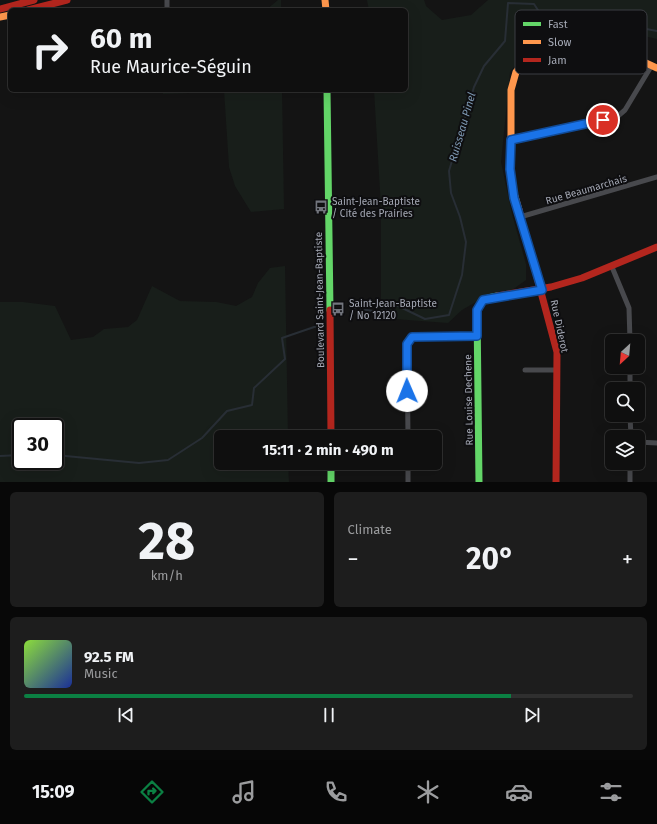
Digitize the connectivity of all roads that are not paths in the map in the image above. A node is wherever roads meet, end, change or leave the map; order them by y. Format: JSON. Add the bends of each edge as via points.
{"nodes":[{"id":1,"x":34,"y":0,"type":"edge"},
{"id":2,"x":67,"y":0,"type":"edge"},
{"id":3,"x":36,"y":8,"type":"edge"},
{"id":4,"x":0,"y":9,"type":"edge"},
{"id":5,"x":654,"y":66,"type":"edge"},
{"id":6,"x":515,"y":74,"type":"edge"},
{"id":7,"x":327,"y":92,"type":"edge"},
{"id":8,"x":511,"y":140,"type":"junction"},
{"id":9,"x":657,"y":177,"type":"edge"},
{"id":10,"x":520,"y":217,"type":"junction"},
{"id":11,"x":657,"y":246,"type":"edge"},
{"id":12,"x":612,"y":267,"type":"junction"},
{"id":13,"x":542,"y":290,"type":"junction"},
{"id":14,"x":630,"y":334,"type":"edge"},
{"id":15,"x":477,"y":336,"type":"junction"},
{"id":16,"x":525,"y":370,"type":"dead end"},
{"id":17,"x":556,"y":370,"type":"junction"},
{"id":18,"x":331,"y":430,"type":"edge"},
{"id":19,"x":408,"y":430,"type":"edge"},
{"id":20,"x":645,"y":442,"type":"edge"},
{"id":21,"x":657,"y":442,"type":"edge"},
{"id":22,"x":331,"y":470,"type":"edge"},
{"id":23,"x":408,"y":470,"type":"edge"},
{"id":24,"x":630,"y":470,"type":"edge"},
{"id":25,"x":332,"y":482,"type":"edge"},
{"id":26,"x":408,"y":482,"type":"edge"},
{"id":27,"x":479,"y":482,"type":"edge"},
{"id":28,"x":556,"y":482,"type":"edge"},
{"id":29,"x":630,"y":482,"type":"edge"}],
"edges":[{"from":1,"to":4,"type":"street"},
{"from":2,"to":3,"type":"street"},
{"from":5,"to":8,"type":"street","via":[[625,110],[618,116]]},
{"from":6,"to":8,"type":"street","name":"Rue Diderot","via":[[511,90]]},
{"from":7,"to":18,"type":"street","name":"Boulevard Saint-Jean-Baptiste"},
{"from":8,"to":10,"type":"street","name":"Rue Diderot","via":[[511,183]]},
{"from":9,"to":10,"type":"street","name":"Rue Beaumarchais"},
{"from":10,"to":13,"type":"street","name":"Rue Diderot"},
{"from":11,"to":12,"type":"street"},
{"from":12,"to":13,"type":"street"},
{"from":12,"to":14,"type":"street","via":[[629,308]]},
{"from":13,"to":15,"type":"street","name":"Rue Louise Dechene","via":[[487,298],[480,302],[477,310]]},
{"from":13,"to":17,"type":"street","name":"Rue Diderot","via":[[557,352]]},
{"from":15,"to":19,"type":"street","via":[[412,337],[409,340]]},
{"from":15,"to":27,"type":"street","name":"Rue Louise Dechene"},
{"from":16,"to":17,"type":"street"},
{"from":17,"to":28,"type":"street","name":"Rue Diderot"},
{"from":20,"to":21,"type":"street"},
{"from":22,"to":25,"type":"street"},
{"from":23,"to":26,"type":"street"},
{"from":24,"to":29,"type":"street"}]}
